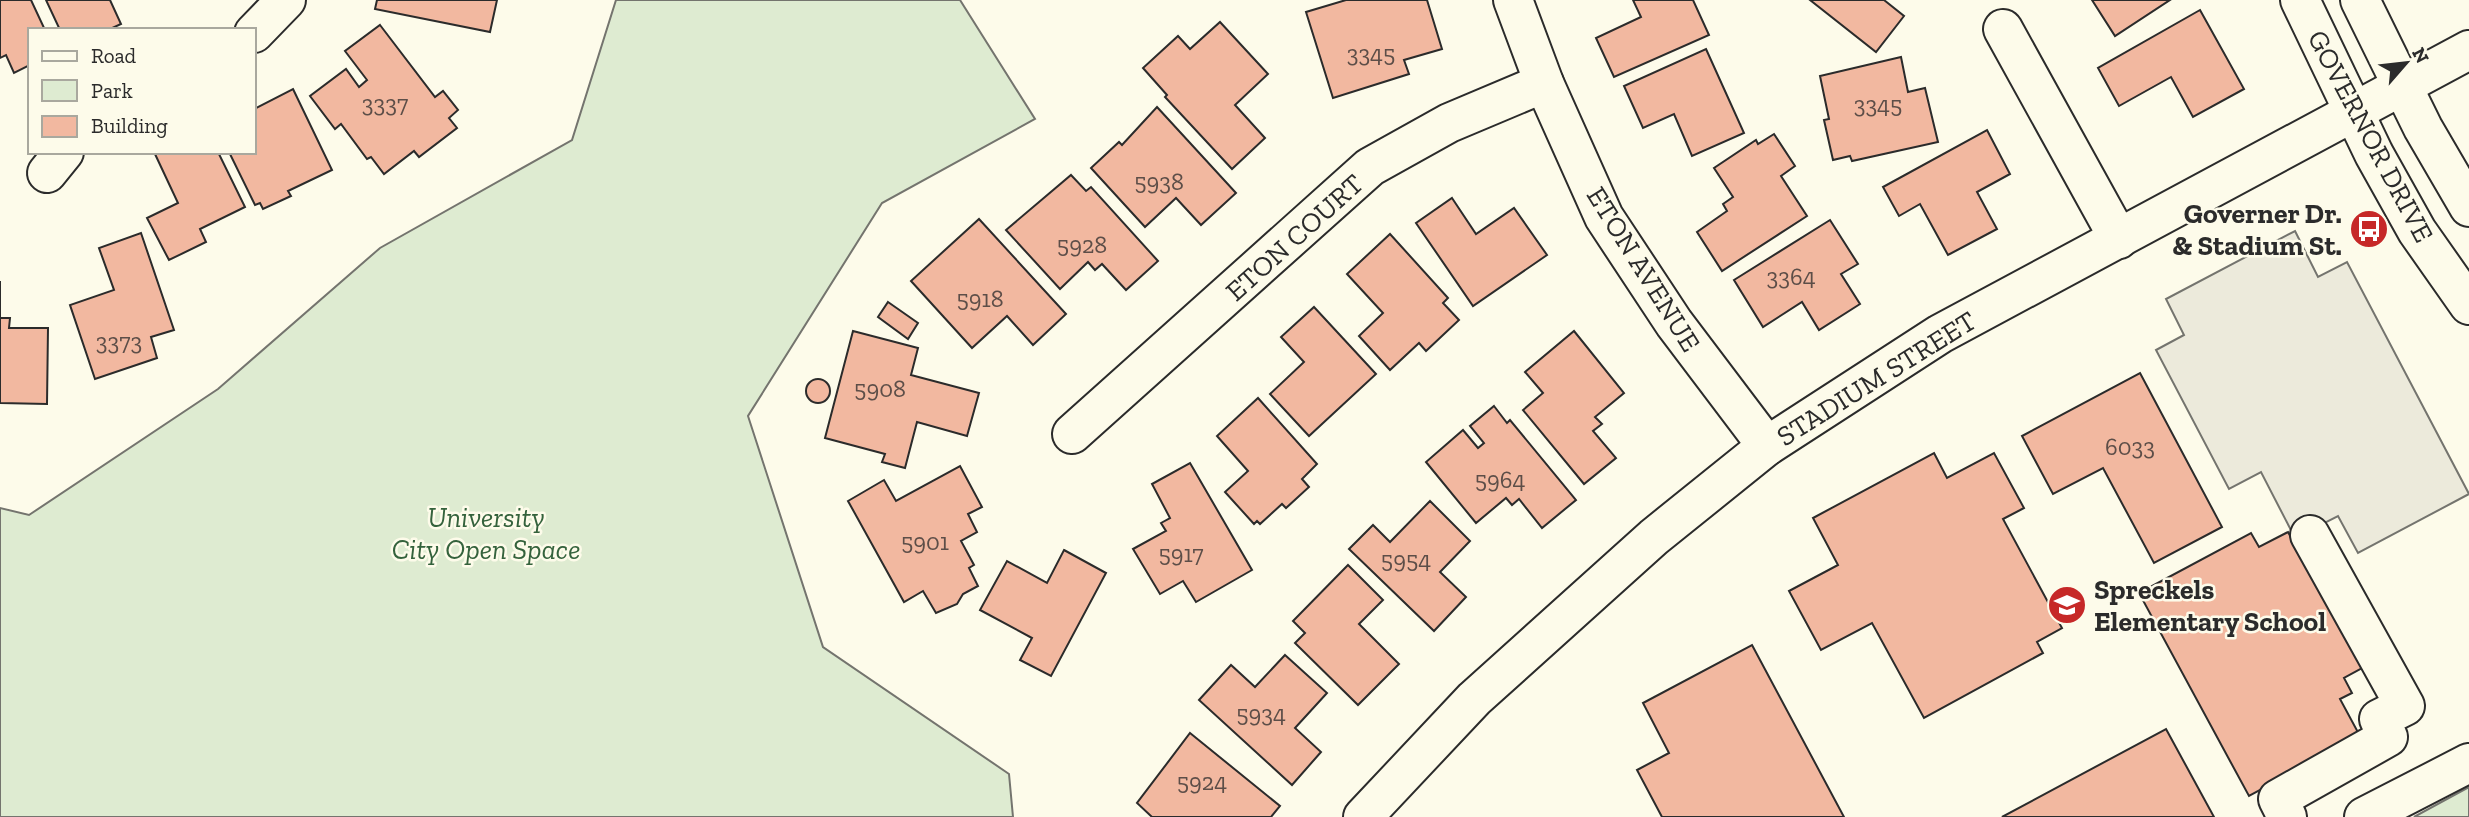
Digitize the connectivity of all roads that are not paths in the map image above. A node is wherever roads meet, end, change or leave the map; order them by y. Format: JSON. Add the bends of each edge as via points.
{"nodes":[{"id":1,"x":286,"y":0,"type":"edge"},
{"id":2,"x":1513,"y":0,"type":"edge"},
{"id":3,"x":2300,"y":0,"type":"edge"},
{"id":4,"x":2360,"y":0,"type":"edge"},
{"id":5,"x":2003,"y":29,"type":"dead end"},
{"id":6,"x":256,"y":31,"type":"edge"},
{"id":7,"x":2469,"y":50,"type":"edge"},
{"id":8,"x":1544,"y":83,"type":"junction"},
{"id":9,"x":2402,"y":86,"type":"junction"},
{"id":10,"x":2353,"y":113,"type":"junction"},
{"id":11,"x":2469,"y":207,"type":"edge"},
{"id":12,"x":2119,"y":239,"type":"junction"},
{"id":13,"x":2469,"y":305,"type":"edge"},
{"id":14,"x":1072,"y":434,"type":"dead end"},
{"id":15,"x":1767,"y":446,"type":"junction"},
{"id":16,"x":2309,"y":535,"type":"dead end"},
{"id":17,"x":2469,"y":763,"type":"edge"},
{"id":18,"x":1363,"y":817,"type":"edge"},
{"id":19,"x":2287,"y":817,"type":"edge"},
{"id":20,"x":2364,"y":817,"type":"edge"}],
"edges":[{"from":1,"to":6,"type":"street"},
{"from":2,"to":8,"type":"street","name":"ETON AVENUE"},
{"from":3,"to":10,"type":"street","name":"GOVERNOR DRIVE"},
{"from":4,"to":9,"type":"street","name":"GOVERNOR DRIVE"},
{"from":5,"to":12,"type":"street"},
{"from":7,"to":9,"type":"street","name":"STADIUM STREET"},
{"from":8,"to":14,"type":"street","name":"ETON COURT","via":[[1449,123],[1370,167]]},
{"from":8,"to":15,"type":"street","name":"ETON AVENUE","via":[[1604,217],[1674,323]]},
{"from":9,"to":10,"type":"street","name":"STADIUM STREET"},
{"from":9,"to":11,"type":"street","name":"GOVERNOR DRIVE"},
{"from":10,"to":12,"type":"street","name":"STADIUM STREET"},
{"from":10,"to":13,"type":"street","name":"GOVERNOR DRIVE","via":[[2417,231]]},
{"from":12,"to":15,"type":"street","name":"STADIUM STREET","via":[[1940,334]]},
{"from":15,"to":18,"type":"street","name":"STADIUM STREET","via":[[1654,537],[1474,699]]},
{"from":16,"to":19,"type":"street","via":[[2405,706],[2379,719],[2388,737],[2278,799]]},
{"from":17,"to":20,"type":"street"}]}
